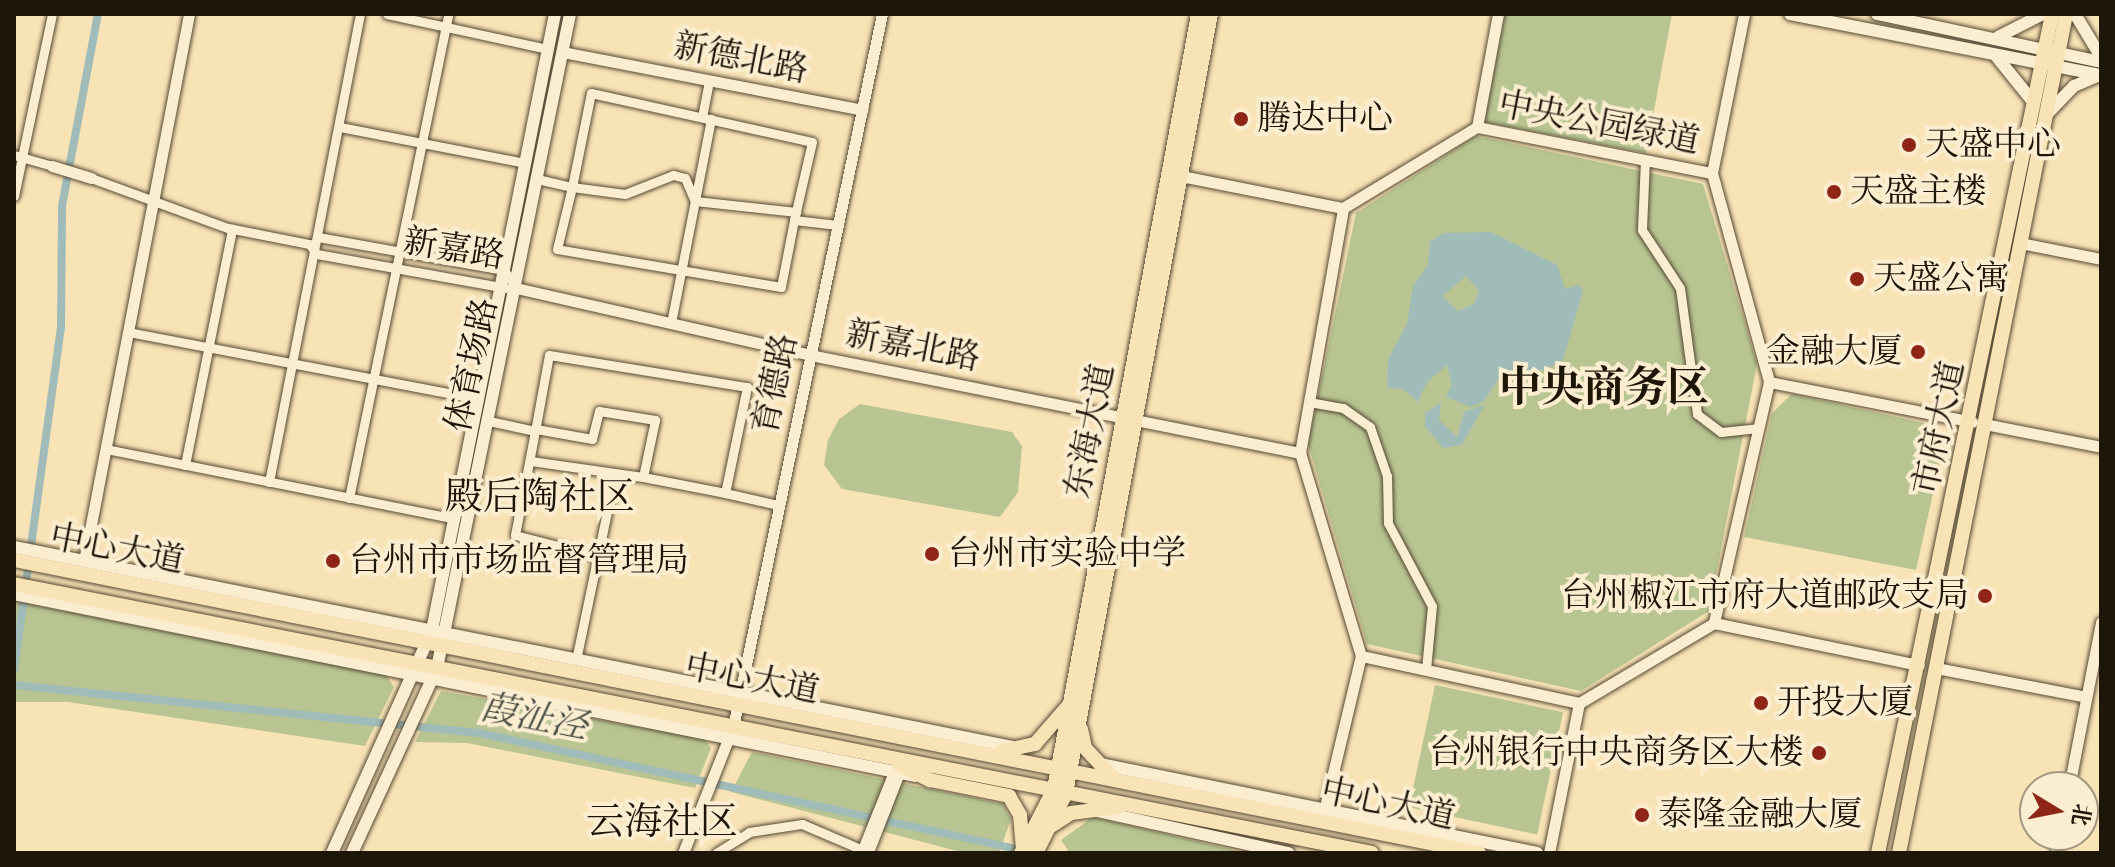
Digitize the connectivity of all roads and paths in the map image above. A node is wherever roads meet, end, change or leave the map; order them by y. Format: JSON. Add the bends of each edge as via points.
{"nodes":[{"id":1,"x":52,"y":14,"type":"edge"},
{"id":2,"x":189,"y":14,"type":"edge"},
{"id":3,"x":360,"y":14,"type":"edge"},
{"id":4,"x":387,"y":14,"type":"edge"},
{"id":5,"x":448,"y":14,"type":"edge"},
{"id":6,"x":555,"y":14,"type":"edge"},
{"id":7,"x":570,"y":14,"type":"edge"},
{"id":8,"x":882,"y":14,"type":"edge"},
{"id":9,"x":1198,"y":14,"type":"edge"},
{"id":10,"x":1211,"y":14,"type":"edge"},
{"id":11,"x":1498,"y":14,"type":"edge"},
{"id":12,"x":1744,"y":14,"type":"edge"},
{"id":13,"x":1790,"y":14,"type":"edge"},
{"id":14,"x":1877,"y":14,"type":"edge"},
{"id":15,"x":2043,"y":14,"type":"edge"},
{"id":16,"x":2052,"y":14,"type":"edge"},
{"id":17,"x":2066,"y":14,"type":"edge"},
{"id":18,"x":2075,"y":14,"type":"edge"},
{"id":19,"x":445,"y":27,"type":"junction"},
{"id":20,"x":1987,"y":37,"type":"junction"},
{"id":21,"x":548,"y":49,"type":"junction"},
{"id":22,"x":562,"y":52,"type":"junction"},
{"id":23,"x":1993,"y":54,"type":"junction"},
{"id":24,"x":2050,"y":58,"type":"junction"},
{"id":25,"x":2101,"y":59,"type":"edge"},
{"id":26,"x":2101,"y":75,"type":"edge"},
{"id":27,"x":709,"y":80,"type":"junction"},
{"id":28,"x":2034,"y":103,"type":"junction"},
{"id":29,"x":862,"y":110,"type":"junction"},
{"id":30,"x":2045,"y":117,"type":"junction"},
{"id":31,"x":706,"y":118,"type":"junction"},
{"id":32,"x":340,"y":127,"type":"junction"},
{"id":33,"x":1477,"y":127,"type":"junction"},
{"id":34,"x":422,"y":143,"type":"junction"},
{"id":35,"x":18,"y":156,"type":"edge"},
{"id":36,"x":1645,"y":160,"type":"junction"},
{"id":37,"x":525,"y":163,"type":"junction"},
{"id":38,"x":52,"y":166,"type":"joint"},
{"id":39,"x":1712,"y":173,"type":"junction"},
{"id":40,"x":1181,"y":176,"type":"junction"},
{"id":41,"x":91,"y":178,"type":"joint"},
{"id":42,"x":537,"y":179,"type":"junction"},
{"id":43,"x":572,"y":187,"type":"junction"},
{"id":44,"x":14,"y":196,"type":"edge"},
{"id":45,"x":153,"y":200,"type":"junction"},
{"id":46,"x":695,"y":201,"type":"junction"},
{"id":47,"x":1343,"y":208,"type":"junction"},
{"id":48,"x":795,"y":216,"type":"junction"},
{"id":49,"x":838,"y":225,"type":"junction"},
{"id":50,"x":232,"y":229,"type":"junction"},
{"id":51,"x":321,"y":234,"type":"junction"},
{"id":52,"x":2020,"y":243,"type":"junction"},
{"id":53,"x":309,"y":244,"type":"junction"},
{"id":54,"x":400,"y":250,"type":"junction"},
{"id":55,"x":317,"y":254,"type":"junction"},
{"id":56,"x":2101,"y":259,"type":"edge"},
{"id":57,"x":397,"y":268,"type":"junction"},
{"id":58,"x":504,"y":270,"type":"junction"},
{"id":59,"x":681,"y":270,"type":"junction"},
{"id":60,"x":501,"y":288,"type":"junction"},
{"id":61,"x":516,"y":288,"type":"junction"},
{"id":62,"x":671,"y":323,"type":"junction"},
{"id":63,"x":128,"y":332,"type":"junction"},
{"id":64,"x":208,"y":348,"type":"junction"},
{"id":65,"x":810,"y":355,"type":"junction"},
{"id":66,"x":293,"y":364,"type":"junction"},
{"id":67,"x":374,"y":379,"type":"junction"},
{"id":68,"x":1769,"y":382,"type":"junction"},
{"id":69,"x":479,"y":399,"type":"junction"},
{"id":70,"x":1309,"y":402,"type":"junction"},
{"id":71,"x":1130,"y":416,"type":"junction"},
{"id":72,"x":489,"y":421,"type":"junction"},
{"id":73,"x":1978,"y":423,"type":"junction"},
{"id":74,"x":1758,"y":428,"type":"junction"},
{"id":75,"x":536,"y":430,"type":"junction"},
{"id":76,"x":2101,"y":447,"type":"edge"},
{"id":77,"x":106,"y":449,"type":"junction"},
{"id":78,"x":1300,"y":453,"type":"junction"},
{"id":79,"x":531,"y":461,"type":"junction"},
{"id":80,"x":185,"y":465,"type":"junction"},
{"id":81,"x":615,"y":473,"type":"junction"},
{"id":82,"x":643,"y":477,"type":"junction"},
{"id":83,"x":269,"y":482,"type":"junction"},
{"id":84,"x":725,"y":493,"type":"junction"},
{"id":85,"x":349,"y":498,"type":"junction"},
{"id":86,"x":778,"y":505,"type":"junction"},
{"id":87,"x":455,"y":519,"type":"junction"},
{"id":88,"x":14,"y":547,"type":"edge"},
{"id":89,"x":593,"y":555,"type":"junction"},
{"id":90,"x":38,"y":558,"type":"junction"},
{"id":91,"x":14,"y":560,"type":"edge"},
{"id":92,"x":84,"y":561,"type":"junction"},
{"id":93,"x":133,"y":570,"type":"junction"},
{"id":94,"x":103,"y":577,"type":"junction"},
{"id":95,"x":14,"y":584,"type":"edge"},
{"id":96,"x":32,"y":593,"type":"junction"},
{"id":97,"x":14,"y":594,"type":"edge"},
{"id":98,"x":264,"y":596,"type":"junction"},
{"id":99,"x":108,"y":603,"type":"junction"},
{"id":100,"x":275,"y":611,"type":"junction"},
{"id":101,"x":122,"y":616,"type":"junction"},
{"id":102,"x":2101,"y":622,"type":"edge"},
{"id":103,"x":1714,"y":623,"type":"junction"},
{"id":104,"x":273,"y":636,"type":"junction"},
{"id":105,"x":437,"y":638,"type":"junction"},
{"id":106,"x":250,"y":641,"type":"junction"},
{"id":107,"x":1361,"y":656,"type":"junction"},
{"id":108,"x":599,"y":665,"type":"joint"},
{"id":109,"x":1919,"y":665,"type":"junction"},
{"id":110,"x":577,"y":668,"type":"junction"},
{"id":111,"x":1936,"y":668,"type":"junction"},
{"id":112,"x":418,"y":670,"type":"junction"},
{"id":113,"x":1426,"y":670,"type":"junction"},
{"id":114,"x":436,"y":674,"type":"junction"},
{"id":115,"x":2086,"y":697,"type":"junction"},
{"id":116,"x":594,"y":699,"type":"junction"},
{"id":117,"x":737,"y":700,"type":"junction"},
{"id":118,"x":1579,"y":703,"type":"junction"},
{"id":119,"x":1075,"y":708,"type":"junction"},
{"id":120,"x":568,"y":709,"type":"junction"},
{"id":121,"x":731,"y":732,"type":"junction"},
{"id":122,"x":913,"y":734,"type":"junction"},
{"id":123,"x":1020,"y":749,"type":"junction"},
{"id":124,"x":980,"y":752,"type":"junction"},
{"id":125,"x":886,"y":757,"type":"junction"},
{"id":126,"x":1100,"y":764,"type":"junction"},
{"id":127,"x":1064,"y":768,"type":"junction"},
{"id":128,"x":2072,"y":771,"type":"edge"},
{"id":129,"x":896,"y":773,"type":"junction"},
{"id":130,"x":1112,"y":777,"type":"junction"},
{"id":131,"x":930,"y":780,"type":"junction"},
{"id":132,"x":1060,"y":792,"type":"junction"},
{"id":133,"x":1127,"y":805,"type":"junction"},
{"id":134,"x":1094,"y":811,"type":"junction"},
{"id":135,"x":1323,"y":815,"type":"junction"},
{"id":136,"x":1883,"y":828,"type":"junction"},
{"id":137,"x":1032,"y":845,"type":"edge"},
{"id":138,"x":1315,"y":848,"type":"edge"},
{"id":139,"x":1902,"y":849,"type":"edge"},
{"id":140,"x":867,"y":851,"type":"edge"},
{"id":141,"x":332,"y":853,"type":"edge"},
{"id":142,"x":352,"y":853,"type":"edge"},
{"id":143,"x":683,"y":853,"type":"edge"},
{"id":144,"x":716,"y":853,"type":"edge"},
{"id":145,"x":1288,"y":853,"type":"edge"},
{"id":146,"x":1372,"y":853,"type":"edge"},
{"id":147,"x":1479,"y":853,"type":"edge"},
{"id":148,"x":1537,"y":853,"type":"edge"},
{"id":149,"x":1549,"y":853,"type":"edge"},
{"id":150,"x":1867,"y":853,"type":"edge"},
{"id":151,"x":1878,"y":853,"type":"edge"}],
"edges":[{"from":1,"to":35,"type":"street"},
{"from":2,"to":45,"type":"street"},
{"from":3,"to":32,"type":"street"},
{"from":4,"to":19,"type":"street"},
{"from":5,"to":19,"type":"street"},
{"from":6,"to":21,"type":"main road"},
{"from":7,"to":22,"type":"main road","name":"体育场路"},
{"from":8,"to":29,"type":"street","name":"育德路"},
{"from":9,"to":71,"type":"main road","name":"东海大道"},
{"from":10,"to":40,"type":"main road","name":"东海大道"},
{"from":11,"to":33,"type":"street"},
{"from":12,"to":39,"type":"street"},
{"from":13,"to":23,"type":"main road"},
{"from":14,"to":20,"type":"main road"},
{"from":15,"to":20,"type":"main road","via":[[2013,35]]},
{"from":16,"to":24,"type":"main road","name":"市府大道"},
{"from":17,"to":24,"type":"main road","name":"市府大道"},
{"from":18,"to":25,"type":"main road"},
{"from":19,"to":21,"type":"street"},
{"from":19,"to":34,"type":"street"},
{"from":20,"to":24,"type":"main road"},
{"from":21,"to":37,"type":"main road"},
{"from":22,"to":27,"type":"street","name":"新德北路"},
{"from":22,"to":42,"type":"main road","name":"体育场路"},
{"from":23,"to":24,"type":"main road"},
{"from":23,"to":28,"type":"main road"},
{"from":24,"to":25,"type":"main road"},
{"from":24,"to":26,"type":"main road"},
{"from":24,"to":28,"type":"main road","name":"市府大道"},
{"from":24,"to":30,"type":"main road","name":"市府大道"},
{"from":26,"to":30,"type":"main road","via":[[2074,86]]},
{"from":27,"to":29,"type":"street","name":"新德北路"},
{"from":27,"to":31,"type":"street"},
{"from":28,"to":73,"type":"main road","name":"市府大道"},
{"from":29,"to":49,"type":"street","name":"育德路"},
{"from":30,"to":52,"type":"main road","name":"市府大道"},
{"from":31,"to":43,"type":"street","via":[[591,93]]},
{"from":31,"to":46,"type":"street"},
{"from":31,"to":48,"type":"street","via":[[812,142]]},
{"from":32,"to":34,"type":"street"},
{"from":32,"to":51,"type":"street"},
{"from":33,"to":36,"type":"street","name":"中央公园绿道"},
{"from":33,"to":47,"type":"street","name":"中央公园绿道"},
{"from":34,"to":37,"type":"street"},
{"from":34,"to":54,"type":"street"},
{"from":35,"to":38,"type":"street"},
{"from":35,"to":44,"type":"street"},
{"from":36,"to":39,"type":"street","name":"中央公园绿道"},
{"from":36,"to":74,"type":"street","via":[[1640,217],[1680,288],[1697,414],[1721,432]]},
{"from":37,"to":58,"type":"main road"},
{"from":38,"to":41,"type":"street"},
{"from":39,"to":68,"type":"street","name":"中央公园绿道"},
{"from":40,"to":47,"type":"street"},
{"from":40,"to":71,"type":"main road","name":"东海大道"},
{"from":41,"to":45,"type":"street"},
{"from":42,"to":43,"type":"street"},
{"from":42,"to":61,"type":"main road","name":"体育场路"},
{"from":43,"to":46,"type":"street","via":[[625,194],[673,175],[685,178]]},
{"from":43,"to":59,"type":"street","via":[[557,249]]},
{"from":45,"to":50,"type":"street"},
{"from":45,"to":63,"type":"street"},
{"from":46,"to":48,"type":"street"},
{"from":46,"to":59,"type":"street"},
{"from":47,"to":70,"type":"street"},
{"from":48,"to":49,"type":"street"},
{"from":48,"to":59,"type":"street","via":[[781,287]]},
{"from":49,"to":65,"type":"street","name":"育德路"},
{"from":50,"to":53,"type":"street"},
{"from":50,"to":64,"type":"street"},
{"from":51,"to":53,"type":"street"},
{"from":51,"to":54,"type":"street","name":"新嘉路"},
{"from":51,"to":55,"type":"street"},
{"from":52,"to":56,"type":"street"},
{"from":52,"to":73,"type":"main road","name":"市府大道"},
{"from":53,"to":55,"type":"street"},
{"from":54,"to":57,"type":"street"},
{"from":54,"to":58,"type":"street","name":"新嘉路"},
{"from":55,"to":57,"type":"street","name":"新嘉路"},
{"from":55,"to":66,"type":"street"},
{"from":57,"to":60,"type":"street","name":"新嘉路"},
{"from":57,"to":67,"type":"street"},
{"from":58,"to":60,"type":"main road"},
{"from":58,"to":61,"type":"street","name":"新嘉路"},
{"from":59,"to":62,"type":"street"},
{"from":60,"to":61,"type":"street","name":"新嘉路"},
{"from":60,"to":69,"type":"main road"},
{"from":61,"to":62,"type":"street","name":"新嘉北路"},
{"from":61,"to":72,"type":"main road","name":"体育场路"},
{"from":62,"to":65,"type":"street","name":"新嘉北路"},
{"from":63,"to":64,"type":"street"},
{"from":63,"to":77,"type":"street"},
{"from":64,"to":66,"type":"street"},
{"from":64,"to":80,"type":"street"},
{"from":65,"to":71,"type":"street","name":"新嘉北路"},
{"from":65,"to":86,"type":"street","name":"育德路"},
{"from":66,"to":67,"type":"street"},
{"from":66,"to":83,"type":"street"},
{"from":67,"to":69,"type":"street"},
{"from":67,"to":85,"type":"street"},
{"from":68,"to":73,"type":"street"},
{"from":68,"to":74,"type":"street","name":"中央公园绿道"},
{"from":69,"to":87,"type":"main road"},
{"from":70,"to":78,"type":"street"},
{"from":70,"to":113,"type":"street","via":[[1343,408],[1370,427],[1387,476],[1388,523],[1432,606]]},
{"from":71,"to":78,"type":"street","name":"新嘉北路"},
{"from":71,"to":119,"type":"main road","name":"东海大道"},
{"from":72,"to":75,"type":"street"},
{"from":72,"to":105,"type":"main road","name":"体育场路"},
{"from":73,"to":76,"type":"street"},
{"from":73,"to":109,"type":"main road","name":"市府大道"},
{"from":73,"to":111,"type":"main road","name":"市府大道"},
{"from":74,"to":103,"type":"street","name":"中央公园绿道"},
{"from":75,"to":79,"type":"street"},
{"from":75,"to":82,"type":"street","via":[[592,439],[599,411],[655,420]]},
{"from":75,"to":84,"type":"street","via":[[549,355],[747,387]]},
{"from":77,"to":80,"type":"street"},
{"from":77,"to":92,"type":"street"},
{"from":78,"to":107,"type":"street"},
{"from":79,"to":81,"type":"street"},
{"from":79,"to":89,"type":"street","via":[[515,535]]},
{"from":80,"to":83,"type":"street"},
{"from":81,"to":82,"type":"street"},
{"from":81,"to":89,"type":"street"},
{"from":82,"to":84,"type":"street"},
{"from":83,"to":85,"type":"street"},
{"from":84,"to":86,"type":"street"},
{"from":85,"to":87,"type":"street"},
{"from":86,"to":117,"type":"street","name":"育德路"},
{"from":87,"to":105,"type":"main road"},
{"from":88,"to":90,"type":"main road"},
{"from":89,"to":110,"type":"street"},
{"from":90,"to":91,"type":"main road","name":"中心大道"},
{"from":90,"to":92,"type":"main road"},
{"from":90,"to":94,"type":"main road","name":"中心大道"},
{"from":92,"to":93,"type":"main road"},
{"from":93,"to":94,"type":"main road"},
{"from":93,"to":98,"type":"main road"},
{"from":94,"to":100,"type":"main road","name":"中心大道"},
{"from":95,"to":96,"type":"main road","name":"中心大道"},
{"from":96,"to":97,"type":"main road"},
{"from":96,"to":99,"type":"main road","name":"中心大道"},
{"from":96,"to":101,"type":"main road"},
{"from":98,"to":100,"type":"main road"},
{"from":98,"to":105,"type":"main road"},
{"from":99,"to":101,"type":"main road"},
{"from":99,"to":104,"type":"main road","name":"中心大道"},
{"from":100,"to":105,"type":"main road","name":"中心大道"},
{"from":101,"to":106,"type":"main road"},
{"from":102,"to":115,"type":"street"},
{"from":103,"to":109,"type":"street"},
{"from":103,"to":118,"type":"street"},
{"from":104,"to":106,"type":"main road"},
{"from":104,"to":112,"type":"main road","name":"中心大道"},
{"from":105,"to":110,"type":"main road","name":"中心大道"},
{"from":105,"to":112,"type":"main road"},
{"from":105,"to":114,"type":"main road","name":"体育场路"},
{"from":106,"to":112,"type":"main road"},
{"from":107,"to":113,"type":"street"},
{"from":107,"to":135,"type":"street"},
{"from":108,"to":110,"type":"main road"},
{"from":108,"to":117,"type":"main road"},
{"from":109,"to":136,"type":"main road","name":"市府大道"},
{"from":110,"to":117,"type":"main road","name":"中心大道"},
{"from":111,"to":115,"type":"street"},
{"from":111,"to":139,"type":"main road","name":"市府大道"},
{"from":112,"to":114,"type":"main road","name":"中心大道"},
{"from":112,"to":141,"type":"main road"},
{"from":113,"to":118,"type":"street"},
{"from":114,"to":116,"type":"main road","name":"中心大道"},
{"from":114,"to":120,"type":"main road"},
{"from":114,"to":142,"type":"main road","name":"体育场路"},
{"from":115,"to":128,"type":"street"},
{"from":116,"to":120,"type":"main road"},
{"from":116,"to":121,"type":"main road","name":"中心大道"},
{"from":117,"to":121,"type":"street","name":"育德路"},
{"from":117,"to":122,"type":"main road","name":"中心大道"},
{"from":118,"to":149,"type":"street"},
{"from":119,"to":123,"type":"main road","via":[[1035,744]]},
{"from":119,"to":126,"type":"main road","via":[[1085,748]]},
{"from":119,"to":127,"type":"main road","name":"东海大道"},
{"from":120,"to":121,"type":"main road"},
{"from":121,"to":125,"type":"main road","name":"中心大道"},
{"from":121,"to":129,"type":"main road"},
{"from":121,"to":143,"type":"street","name":"育德路"},
{"from":122,"to":123,"type":"main road"},
{"from":122,"to":124,"type":"main road","name":"中心大道"},
{"from":123,"to":124,"type":"main road"},
{"from":124,"to":127,"type":"main road","name":"中心大道"},
{"from":125,"to":131,"type":"main road"},
{"from":125,"to":132,"type":"main road","name":"中心大道"},
{"from":126,"to":130,"type":"main road"},
{"from":126,"to":135,"type":"main road"},
{"from":127,"to":130,"type":"main road","name":"中心大道"},
{"from":127,"to":132,"type":"main road","name":"东海大道"},
{"from":129,"to":131,"type":"main road"},
{"from":129,"to":140,"type":"street"},
{"from":130,"to":135,"type":"main road","name":"中心大道"},
{"from":131,"to":137,"type":"main road","via":[[1009,796]]},
{"from":132,"to":133,"type":"main road","name":"中心大道"},
{"from":132,"to":137,"type":"main road","name":"东海大道"},
{"from":132,"to":137,"type":"main road","name":"东海大道"},
{"from":133,"to":134,"type":"main road"},
{"from":133,"to":138,"type":"main road","name":"中心大道"},
{"from":134,"to":137,"type":"main road"},
{"from":134,"to":145,"type":"main road"},
{"from":135,"to":147,"type":"main road","name":"中心大道"},
{"from":135,"to":148,"type":"main road"},
{"from":136,"to":150,"type":"main road"},
{"from":136,"to":151,"type":"main road","name":"市府大道"},
{"from":138,"to":146,"type":"main road","name":"中心大道"},
{"from":140,"to":144,"type":"street","via":[[802,824],[749,832]]}]}
